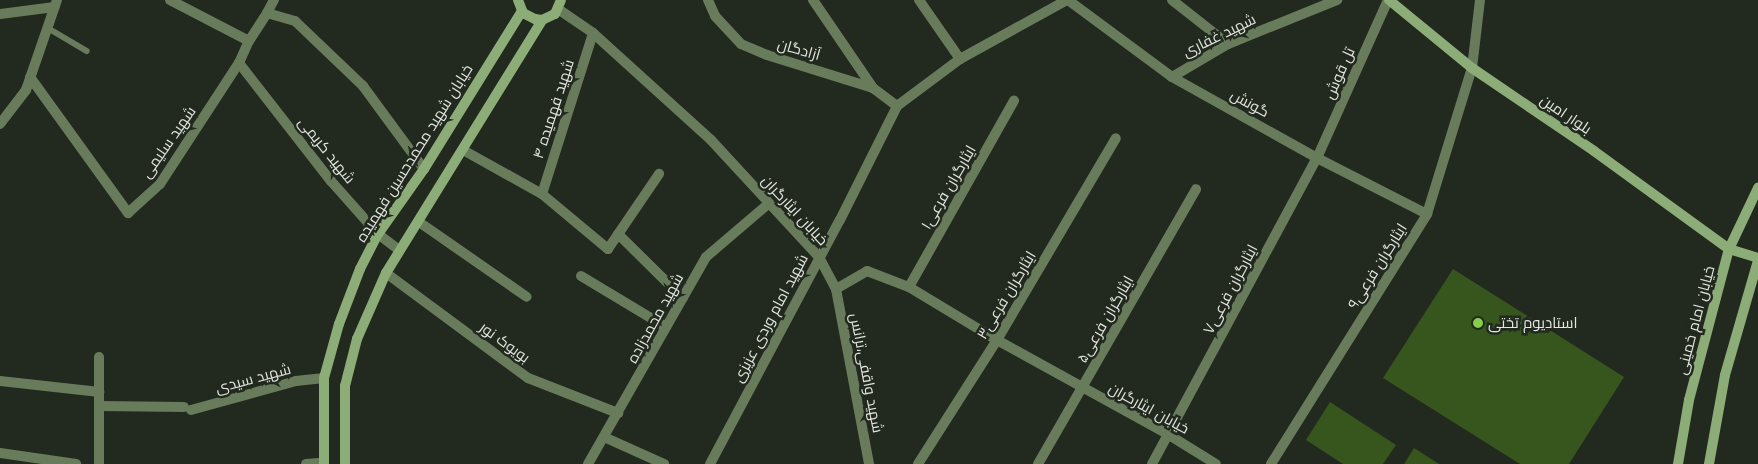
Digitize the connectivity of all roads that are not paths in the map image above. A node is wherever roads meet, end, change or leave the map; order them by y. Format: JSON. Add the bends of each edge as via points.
{"nodes":[{"id":1,"x":170,"y":0,"type":"edge"},
{"id":2,"x":274,"y":0,"type":"edge"},
{"id":3,"x":518,"y":0,"type":"edge"},
{"id":4,"x":708,"y":0,"type":"edge"},
{"id":5,"x":813,"y":0,"type":"edge"},
{"id":6,"x":919,"y":0,"type":"edge"},
{"id":7,"x":1068,"y":0,"type":"edge"},
{"id":8,"x":1172,"y":0,"type":"edge"},
{"id":9,"x":1337,"y":0,"type":"edge"},
{"id":10,"x":1389,"y":0,"type":"edge"},
{"id":11,"x":1480,"y":0,"type":"edge"},
{"id":12,"x":56,"y":4,"type":"edge"},
{"id":13,"x":560,"y":4,"type":"edge"},
{"id":14,"x":522,"y":10,"type":"junction"},
{"id":15,"x":267,"y":13,"type":"junction"},
{"id":16,"x":0,"y":14,"type":"edge"},
{"id":17,"x":542,"y":20,"type":"junction"},
{"id":18,"x":48,"y":28,"type":"junction"},
{"id":19,"x":593,"y":33,"type":"junction"},
{"id":20,"x":249,"y":41,"type":"junction"},
{"id":21,"x":1228,"y":44,"type":"junction"},
{"id":22,"x":87,"y":51,"type":"dead end"},
{"id":23,"x":960,"y":59,"type":"junction"},
{"id":24,"x":239,"y":63,"type":"junction"},
{"id":25,"x":1472,"y":68,"type":"junction"},
{"id":26,"x":1172,"y":76,"type":"junction"},
{"id":27,"x":30,"y":77,"type":"junction"},
{"id":28,"x":873,"y":88,"type":"junction"},
{"id":29,"x":1014,"y":101,"type":"dead end"},
{"id":30,"x":897,"y":106,"type":"junction"},
{"id":31,"x":0,"y":124,"type":"edge"},
{"id":32,"x":1116,"y":138,"type":"dead end"},
{"id":33,"x":462,"y":150,"type":"junction"},
{"id":34,"x":1317,"y":158,"type":"junction"},
{"id":35,"x":424,"y":168,"type":"junction"},
{"id":36,"x":659,"y":174,"type":"dead end"},
{"id":37,"x":1758,"y":188,"type":"edge"},
{"id":38,"x":1196,"y":189,"type":"dead end"},
{"id":39,"x":542,"y":194,"type":"junction"},
{"id":40,"x":768,"y":204,"type":"junction"},
{"id":41,"x":1427,"y":214,"type":"junction"},
{"id":42,"x":418,"y":222,"type":"junction"},
{"id":43,"x":378,"y":234,"type":"junction"},
{"id":44,"x":618,"y":234,"type":"junction"},
{"id":45,"x":1730,"y":249,"type":"junction"},
{"id":46,"x":399,"y":250,"type":"junction"},
{"id":47,"x":819,"y":257,"type":"junction"},
{"id":48,"x":1758,"y":260,"type":"edge"},
{"id":49,"x":386,"y":273,"type":"junction"},
{"id":50,"x":581,"y":276,"type":"dead end"},
{"id":51,"x":909,"y":287,"type":"junction"},
{"id":52,"x":836,"y":288,"type":"junction"},
{"id":53,"x":527,"y":298,"type":"dead end"},
{"id":54,"x":683,"y":298,"type":"junction"},
{"id":55,"x":666,"y":327,"type":"junction"},
{"id":56,"x":997,"y":340,"type":"junction"},
{"id":57,"x":99,"y":357,"type":"dead end"},
{"id":58,"x":324,"y":378,"type":"junction"},
{"id":59,"x":0,"y":381,"type":"edge"},
{"id":60,"x":1083,"y":388,"type":"junction"},
{"id":61,"x":99,"y":392,"type":"junction"},
{"id":62,"x":99,"y":406,"type":"junction"},
{"id":63,"x":618,"y":414,"type":"junction"},
{"id":64,"x":1169,"y":434,"type":"junction"},
{"id":65,"x":604,"y":437,"type":"junction"},
{"id":66,"x":0,"y":453,"type":"edge"},
{"id":67,"x":321,"y":463,"type":"edge"},
{"id":68,"x":76,"y":464,"type":"edge"},
{"id":69,"x":99,"y":464,"type":"edge"},
{"id":70,"x":306,"y":464,"type":"edge"},
{"id":71,"x":345,"y":464,"type":"edge"},
{"id":72,"x":588,"y":464,"type":"edge"},
{"id":73,"x":664,"y":464,"type":"edge"},
{"id":74,"x":710,"y":464,"type":"edge"},
{"id":75,"x":869,"y":464,"type":"edge"},
{"id":76,"x":918,"y":464,"type":"edge"},
{"id":77,"x":1038,"y":464,"type":"edge"},
{"id":78,"x":1152,"y":464,"type":"edge"},
{"id":79,"x":1216,"y":464,"type":"edge"},
{"id":80,"x":1271,"y":464,"type":"edge"},
{"id":81,"x":1678,"y":464,"type":"edge"},
{"id":82,"x":1709,"y":464,"type":"edge"}],
"edges":[{"from":1,"to":20,"type":"street"},
{"from":2,"to":15,"type":"street","name":"شهید سلیمی"},
{"from":3,"to":14,"type":"main road"},
{"from":4,"to":28,"type":"street","name":"آزادگان","via":[[715,16],[741,44]]},
{"from":5,"to":28,"type":"street"},
{"from":6,"to":23,"type":"street"},
{"from":7,"to":23,"type":"street","name":"گونش"},
{"from":7,"to":26,"type":"street","name":"گونش"},
{"from":8,"to":21,"type":"street"},
{"from":9,"to":21,"type":"street","name":"شهید غفاری"},
{"from":10,"to":25,"type":"main road","name":"بلوار امین"},
{"from":10,"to":34,"type":"street","name":"تل قوش"},
{"from":11,"to":25,"type":"street","name":"ایثارگران فرعی۹"},
{"from":12,"to":16,"type":"street"},
{"from":12,"to":18,"type":"street"},
{"from":13,"to":17,"type":"main road"},
{"from":13,"to":19,"type":"street","name":"خیابان ایثارگران"},
{"from":14,"to":17,"type":"main road","via":[[529,17]]},
{"from":14,"to":35,"type":"main road","name":"خیابان شهید محمدحسین فهمیده"},
{"from":15,"to":20,"type":"street","name":"شهید سلیمی"},
{"from":15,"to":35,"type":"street","via":[[295,22],[363,86]]},
{"from":17,"to":33,"type":"main road"},
{"from":18,"to":22,"type":"lane"},
{"from":18,"to":27,"type":"street"},
{"from":19,"to":39,"type":"street","name":"شهید فهمیده ۴"},
{"from":19,"to":40,"type":"street","name":"خیابان ایثارگران","via":[[711,140]]},
{"from":20,"to":24,"type":"street","name":"شهید سلیمی"},
{"from":21,"to":26,"type":"street","name":"شهید غفاری"},
{"from":23,"to":30,"type":"street","name":"گونش"},
{"from":24,"to":27,"type":"street","name":"شهید سلیمی","via":[[160,184],[128,213]]},
{"from":24,"to":43,"type":"street","name":"شهید کریمی","via":[[331,181]]},
{"from":25,"to":41,"type":"street","name":"ایثارگران فرعی۹"},
{"from":25,"to":45,"type":"main road","name":"بلوار امین"},
{"from":26,"to":34,"type":"street","name":"گونش"},
{"from":27,"to":31,"type":"street","via":[[26,90]]},
{"from":28,"to":30,"type":"street","name":"آزادگان"},
{"from":29,"to":51,"type":"street","name":"ایثارگران فرعی۱"},
{"from":30,"to":47,"type":"street","name":"شهید امام وردی عزیزی"},
{"from":32,"to":56,"type":"street","name":"ایثارگران فرعی۳"},
{"from":33,"to":39,"type":"street"},
{"from":33,"to":42,"type":"main road"},
{"from":34,"to":41,"type":"street","name":"گونش"},
{"from":34,"to":64,"type":"street","name":"ایثارگران فرعی۷"},
{"from":35,"to":43,"type":"main road","name":"خیابان شهید محمدحسین فهمیده"},
{"from":36,"to":44,"type":"street"},
{"from":37,"to":45,"type":"main road","name":"خیابان امام خمینی"},
{"from":38,"to":60,"type":"street","name":"ایثارگران فرعی۵"},
{"from":39,"to":44,"type":"street","via":[[608,249]]},
{"from":40,"to":47,"type":"street","name":"خیابان ایثارگران"},
{"from":40,"to":54,"type":"street","name":"شهید محمدزاده","via":[[706,257]]},
{"from":41,"to":80,"type":"street","name":"ایثارگران فرعی۹"},
{"from":42,"to":46,"type":"main road"},
{"from":42,"to":53,"type":"street"},
{"from":43,"to":46,"type":"street","name":"شهید کریمی"},
{"from":43,"to":58,"type":"main road","name":"خیابان شهید محمدحسین فهمیده","via":[[360,269],[339,324]]},
{"from":44,"to":54,"type":"street"},
{"from":45,"to":48,"type":"main road","name":"بلوار امین"},
{"from":45,"to":81,"type":"main road","name":"خیابان امام خمینی","via":[[1689,400]]},
{"from":46,"to":49,"type":"main road"},
{"from":47,"to":52,"type":"street","name":"خیابان ایثارگران"},
{"from":47,"to":74,"type":"street","name":"شهید امام وردی عزیزی"},
{"from":48,"to":82,"type":"main road","via":[[1725,375]]},
{"from":49,"to":63,"type":"street","name":"بویوک نور","via":[[528,378]]},
{"from":49,"to":71,"type":"main road","via":[[357,339],[345,386]]},
{"from":50,"to":55,"type":"street"},
{"from":51,"to":52,"type":"street","name":"خیابان ایثارگران","via":[[867,271]]},
{"from":51,"to":56,"type":"street","name":"خیابان ایثارگران"},
{"from":52,"to":75,"type":"street","name":"شهید واقفی،ترانس"},
{"from":54,"to":55,"type":"street","name":"شهید محمدزاده"},
{"from":55,"to":63,"type":"street","name":"شهید محمدزاده"},
{"from":56,"to":60,"type":"street","name":"خیابان ایثارگران"},
{"from":56,"to":76,"type":"street","name":"ایثارگران فرعی۳"},
{"from":57,"to":61,"type":"street"},
{"from":58,"to":62,"type":"street","name":"شهید سیدی","via":[[296,381],[188,408]]},
{"from":58,"to":67,"type":"main road","name":"خیابان شهید محمدحسین فهمیده"},
{"from":59,"to":61,"type":"street"},
{"from":60,"to":64,"type":"street","name":"خیابان ایثارگران"},
{"from":60,"to":77,"type":"street","name":"ایثارگران فرعی۵"},
{"from":61,"to":62,"type":"street"},
{"from":62,"to":69,"type":"street"},
{"from":63,"to":65,"type":"street","name":"شهید محمدزاده"},
{"from":64,"to":78,"type":"street","name":"ایثارگران فرعی۷"},
{"from":64,"to":79,"type":"street","name":"خیابان ایثارگران"},
{"from":65,"to":72,"type":"street","name":"شهید محمدزاده"},
{"from":65,"to":73,"type":"street"},
{"from":66,"to":68,"type":"street"},
{"from":67,"to":70,"type":"street"}]}
